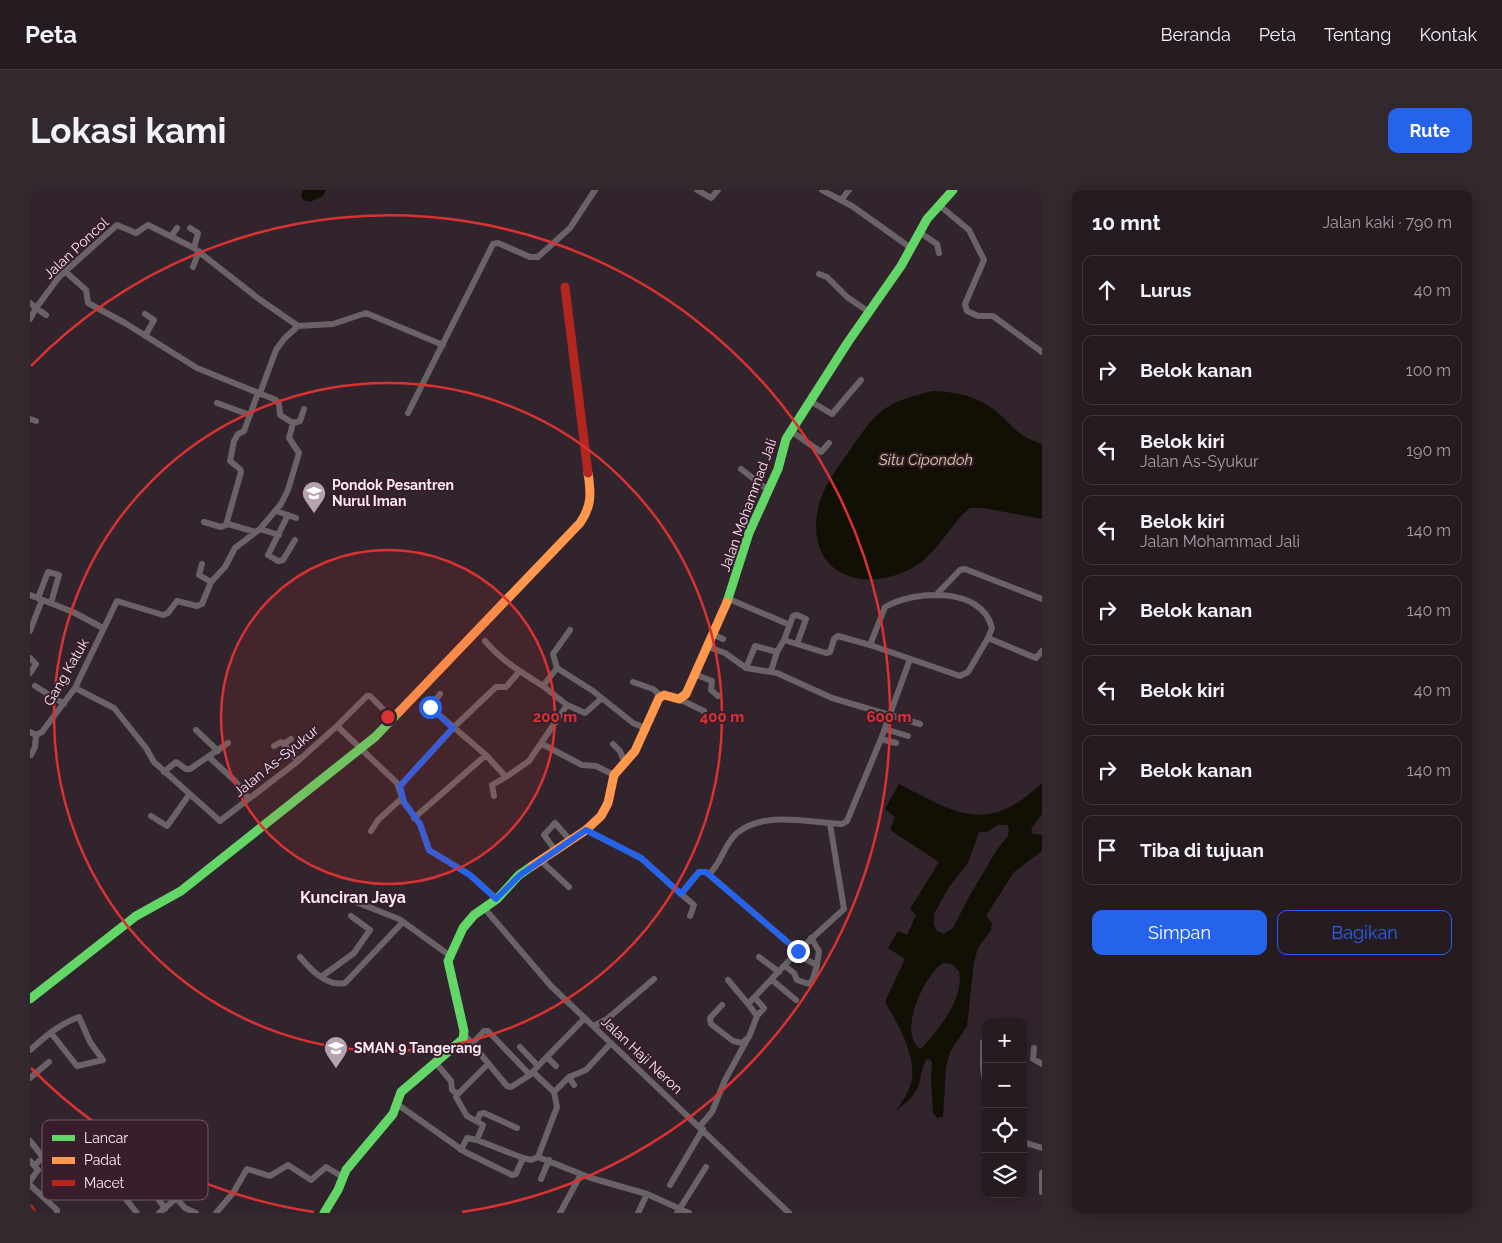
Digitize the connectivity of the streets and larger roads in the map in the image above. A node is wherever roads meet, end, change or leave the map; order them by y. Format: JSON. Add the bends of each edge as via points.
{"nodes":[{"id":1,"x":595,"y":190,"type":"edge"},
{"id":2,"x":697,"y":190,"type":"edge"},
{"id":3,"x":718,"y":190,"type":"edge"},
{"id":4,"x":822,"y":190,"type":"edge"},
{"id":5,"x":848,"y":190,"type":"edge"},
{"id":6,"x":953,"y":190,"type":"edge"},
{"id":7,"x":841,"y":200,"type":"junction"},
{"id":8,"x":939,"y":206,"type":"junction"},
{"id":9,"x":177,"y":228,"type":"dead end"},
{"id":10,"x":190,"y":228,"type":"dead end"},
{"id":11,"x":919,"y":232,"type":"junction"},
{"id":12,"x":172,"y":235,"type":"junction"},
{"id":13,"x":911,"y":248,"type":"junction"},
{"id":14,"x":196,"y":250,"type":"junction"},
{"id":15,"x":939,"y":253,"type":"dead end"},
{"id":16,"x":193,"y":267,"type":"dead end"},
{"id":17,"x":67,"y":273,"type":"junction"},
{"id":18,"x":819,"y":274,"type":"dead end"},
{"id":19,"x":565,"y":288,"type":"dead end"},
{"id":20,"x":30,"y":303,"type":"edge"},
{"id":21,"x":36,"y":308,"type":"junction"},
{"id":22,"x":869,"y":312,"type":"junction"},
{"id":23,"x":145,"y":314,"type":"dead end"},
{"id":24,"x":46,"y":315,"type":"dead end"},
{"id":25,"x":30,"y":319,"type":"edge"},
{"id":26,"x":298,"y":326,"type":"junction"},
{"id":27,"x":145,"y":336,"type":"junction"},
{"id":28,"x":443,"y":345,"type":"junction"},
{"id":29,"x":1042,"y":352,"type":"edge"},
{"id":30,"x":861,"y":380,"type":"dead end"},
{"id":31,"x":259,"y":393,"type":"junction"},
{"id":32,"x":810,"y":401,"type":"junction"},
{"id":33,"x":217,"y":403,"type":"dead end"},
{"id":34,"x":304,"y":409,"type":"dead end"},
{"id":35,"x":408,"y":413,"type":"dead end"},
{"id":36,"x":250,"y":415,"type":"junction"},
{"id":37,"x":293,"y":423,"type":"junction"},
{"id":38,"x":791,"y":431,"type":"junction"},
{"id":39,"x":829,"y":443,"type":"dead end"},
{"id":40,"x":741,"y":469,"type":"dead end"},
{"id":41,"x":768,"y":490,"type":"junction"},
{"id":42,"x":276,"y":511,"type":"junction"},
{"id":43,"x":288,"y":515,"type":"junction"},
{"id":44,"x":296,"y":518,"type":"dead end"},
{"id":45,"x":204,"y":522,"type":"dead end"},
{"id":46,"x":226,"y":525,"type":"junction"},
{"id":47,"x":258,"y":530,"type":"junction"},
{"id":48,"x":279,"y":535,"type":"junction"},
{"id":49,"x":295,"y":540,"type":"dead end"},
{"id":50,"x":202,"y":564,"type":"dead end"},
{"id":51,"x":211,"y":582,"type":"junction"},
{"id":52,"x":30,"y":595,"type":"edge"},
{"id":53,"x":936,"y":595,"type":"junction"},
{"id":54,"x":40,"y":599,"type":"junction"},
{"id":55,"x":729,"y":599,"type":"junction"},
{"id":56,"x":1042,"y":599,"type":"edge"},
{"id":57,"x":51,"y":603,"type":"junction"},
{"id":58,"x":790,"y":625,"type":"junction"},
{"id":59,"x":103,"y":628,"type":"junction"},
{"id":60,"x":30,"y":630,"type":"edge"},
{"id":61,"x":570,"y":630,"type":"dead end"},
{"id":62,"x":712,"y":634,"type":"junction"},
{"id":63,"x":988,"y":638,"type":"junction"},
{"id":64,"x":723,"y":639,"type":"dead end"},
{"id":65,"x":784,"y":640,"type":"junction"},
{"id":66,"x":485,"y":641,"type":"dead end"},
{"id":67,"x":797,"y":644,"type":"junction"},
{"id":68,"x":870,"y":645,"type":"junction"},
{"id":69,"x":706,"y":646,"type":"junction"},
{"id":70,"x":1042,"y":651,"type":"edge"},
{"id":71,"x":777,"y":652,"type":"junction"},
{"id":72,"x":30,"y":658,"type":"edge"},
{"id":73,"x":910,"y":659,"type":"junction"},
{"id":74,"x":557,"y":668,"type":"junction"},
{"id":75,"x":746,"y":668,"type":"junction"},
{"id":76,"x":771,"y":671,"type":"junction"},
{"id":77,"x":519,"y":672,"type":"junction"},
{"id":78,"x":30,"y":673,"type":"edge"},
{"id":79,"x":694,"y":674,"type":"junction"},
{"id":80,"x":633,"y":682,"type":"dead end"},
{"id":81,"x":34,"y":686,"type":"dead end"},
{"id":82,"x":543,"y":686,"type":"junction"},
{"id":83,"x":75,"y":688,"type":"junction"},
{"id":84,"x":440,"y":694,"type":"dead end"},
{"id":85,"x":661,"y":696,"type":"junction"},
{"id":86,"x":718,"y":696,"type":"dead end"},
{"id":87,"x":601,"y":699,"type":"junction"},
{"id":88,"x":679,"y":699,"type":"junction"},
{"id":89,"x":64,"y":704,"type":"junction"},
{"id":90,"x":567,"y":704,"type":"junction"},
{"id":91,"x":384,"y":710,"type":"dead end"},
{"id":92,"x":704,"y":711,"type":"dead end"},
{"id":93,"x":888,"y":715,"type":"junction"},
{"id":94,"x":920,"y":724,"type":"dead end"},
{"id":95,"x":338,"y":726,"type":"junction"},
{"id":96,"x":453,"y":728,"type":"junction"},
{"id":97,"x":647,"y":729,"type":"junction"},
{"id":98,"x":885,"y":729,"type":"junction"},
{"id":99,"x":196,"y":730,"type":"dead end"},
{"id":100,"x":33,"y":733,"type":"edge"},
{"id":101,"x":908,"y":736,"type":"dead end"},
{"id":102,"x":291,"y":739,"type":"dead end"},
{"id":103,"x":881,"y":739,"type":"junction"},
{"id":104,"x":228,"y":743,"type":"dead end"},
{"id":105,"x":896,"y":743,"type":"dead end"},
{"id":106,"x":284,"y":744,"type":"junction"},
{"id":107,"x":542,"y":744,"type":"junction"},
{"id":108,"x":613,"y":744,"type":"dead end"},
{"id":109,"x":274,"y":746,"type":"dead end"},
{"id":110,"x":362,"y":748,"type":"junction"},
{"id":111,"x":218,"y":751,"type":"junction"},
{"id":112,"x":31,"y":755,"type":"edge"},
{"id":113,"x":486,"y":755,"type":"junction"},
{"id":114,"x":209,"y":757,"type":"junction"},
{"id":115,"x":298,"y":761,"type":"junction"},
{"id":116,"x":625,"y":763,"type":"junction"},
{"id":117,"x":164,"y":772,"type":"junction"},
{"id":118,"x":614,"y":775,"type":"junction"},
{"id":119,"x":506,"y":777,"type":"junction"},
{"id":120,"x":400,"y":786,"type":"junction"},
{"id":121,"x":189,"y":794,"type":"junction"},
{"id":122,"x":494,"y":796,"type":"dead end"},
{"id":123,"x":402,"y":798,"type":"junction"},
{"id":124,"x":249,"y":800,"type":"junction"},
{"id":125,"x":151,"y":816,"type":"dead end"},
{"id":126,"x":414,"y":818,"type":"junction"},
{"id":127,"x":830,"y":824,"type":"junction"},
{"id":128,"x":586,"y":830,"type":"junction"},
{"id":129,"x":371,"y":831,"type":"dead end"},
{"id":130,"x":570,"y":840,"type":"junction"},
{"id":131,"x":555,"y":850,"type":"junction"},
{"id":132,"x":540,"y":860,"type":"junction"},
{"id":133,"x":709,"y":874,"type":"junction"},
{"id":134,"x":569,"y":887,"type":"dead end"},
{"id":135,"x":681,"y":894,"type":"junction"},
{"id":136,"x":496,"y":899,"type":"junction"},
{"id":137,"x":356,"y":902,"type":"dead end"},
{"id":138,"x":485,"y":909,"type":"junction"},
{"id":139,"x":351,"y":916,"type":"dead end"},
{"id":140,"x":690,"y":916,"type":"dead end"},
{"id":141,"x":403,"y":922,"type":"junction"},
{"id":142,"x":811,"y":938,"type":"junction"},
{"id":143,"x":796,"y":952,"type":"junction"},
{"id":144,"x":449,"y":955,"type":"junction"},
{"id":145,"x":300,"y":957,"type":"dead end"},
{"id":146,"x":758,"y":957,"type":"dead end"},
{"id":147,"x":817,"y":965,"type":"junction"},
{"id":148,"x":785,"y":966,"type":"junction"},
{"id":149,"x":779,"y":972,"type":"junction"},
{"id":150,"x":321,"y":978,"type":"junction"},
{"id":151,"x":654,"y":979,"type":"dead end"},
{"id":152,"x":728,"y":980,"type":"dead end"},
{"id":153,"x":772,"y":980,"type":"junction"},
{"id":154,"x":755,"y":998,"type":"junction"},
{"id":155,"x":30,"y":999,"type":"edge"},
{"id":156,"x":796,"y":1000,"type":"dead end"},
{"id":157,"x":748,"y":1004,"type":"junction"},
{"id":158,"x":722,"y":1005,"type":"dead end"},
{"id":159,"x":757,"y":1016,"type":"junction"},
{"id":160,"x":585,"y":1018,"type":"junction"},
{"id":161,"x":594,"y":1026,"type":"junction"},
{"id":162,"x":51,"y":1033,"type":"junction"},
{"id":163,"x":464,"y":1034,"type":"junction"},
{"id":164,"x":749,"y":1037,"type":"junction"},
{"id":165,"x":611,"y":1043,"type":"junction"},
{"id":166,"x":472,"y":1044,"type":"junction"},
{"id":167,"x":520,"y":1047,"type":"dead end"},
{"id":168,"x":1034,"y":1048,"type":"dead end"},
{"id":169,"x":30,"y":1050,"type":"edge"},
{"id":170,"x":547,"y":1057,"type":"junction"},
{"id":171,"x":49,"y":1062,"type":"dead end"},
{"id":172,"x":435,"y":1062,"type":"junction"},
{"id":173,"x":488,"y":1064,"type":"junction"},
{"id":174,"x":1042,"y":1064,"type":"edge"},
{"id":175,"x":538,"y":1066,"type":"junction"},
{"id":176,"x":556,"y":1066,"type":"dead end"},
{"id":177,"x":532,"y":1073,"type":"junction"},
{"id":178,"x":569,"y":1077,"type":"junction"},
{"id":179,"x":30,"y":1078,"type":"edge"},
{"id":180,"x":574,"y":1085,"type":"dead end"},
{"id":181,"x":554,"y":1092,"type":"junction"},
{"id":182,"x":458,"y":1094,"type":"junction"},
{"id":183,"x":397,"y":1104,"type":"junction"},
{"id":184,"x":477,"y":1121,"type":"junction"},
{"id":185,"x":518,"y":1128,"type":"dead end"},
{"id":186,"x":701,"y":1128,"type":"junction"},
{"id":187,"x":477,"y":1140,"type":"junction"},
{"id":188,"x":30,"y":1141,"type":"edge"},
{"id":189,"x":1027,"y":1143,"type":"edge"},
{"id":190,"x":1042,"y":1148,"type":"edge"},
{"id":191,"x":461,"y":1150,"type":"junction"},
{"id":192,"x":42,"y":1156,"type":"edge"},
{"id":193,"x":538,"y":1157,"type":"junction"},
{"id":194,"x":523,"y":1158,"type":"junction"},
{"id":195,"x":549,"y":1160,"type":"junction"},
{"id":196,"x":32,"y":1163,"type":"edge"},
{"id":197,"x":706,"y":1167,"type":"dead end"},
{"id":198,"x":1042,"y":1173,"type":"edge"},
{"id":199,"x":581,"y":1174,"type":"junction"},
{"id":200,"x":343,"y":1177,"type":"junction"},
{"id":201,"x":541,"y":1179,"type":"dead end"},
{"id":202,"x":30,"y":1183,"type":"edge"},
{"id":203,"x":670,"y":1185,"type":"dead end"},
{"id":204,"x":1042,"y":1192,"type":"edge"},
{"id":205,"x":647,"y":1194,"type":"junction"},
{"id":206,"x":42,"y":1195,"type":"edge"},
{"id":207,"x":47,"y":1200,"type":"edge"},
{"id":208,"x":127,"y":1200,"type":"edge"},
{"id":209,"x":177,"y":1200,"type":"joint"},
{"id":210,"x":30,"y":1210,"type":"edge"},
{"id":211,"x":162,"y":1211,"type":"edge"},
{"id":212,"x":678,"y":1211,"type":"edge"},
{"id":213,"x":220,"y":1212,"type":"edge"},
{"id":214,"x":32,"y":1213,"type":"edge"},
{"id":215,"x":57,"y":1213,"type":"edge"},
{"id":216,"x":137,"y":1213,"type":"edge"},
{"id":217,"x":196,"y":1213,"type":"edge"},
{"id":218,"x":324,"y":1213,"type":"edge"},
{"id":219,"x":560,"y":1213,"type":"edge"},
{"id":220,"x":638,"y":1213,"type":"edge"},
{"id":221,"x":689,"y":1213,"type":"edge"},
{"id":222,"x":789,"y":1213,"type":"edge"}],
"edges":[{"from":1,"to":28,"type":"street","via":[[570,228],[538,257],[530,257],[498,242],[493,244]]},
{"from":2,"to":3,"type":"street","via":[[711,198]]},
{"from":4,"to":7,"type":"street"},
{"from":5,"to":7,"type":"street"},
{"from":6,"to":8,"type":"street","name":"Jalan Mohammad Jali"},
{"from":7,"to":13,"type":"street"},
{"from":8,"to":11,"type":"street","name":"Jalan Mohammad Jali"},
{"from":8,"to":29,"type":"street","via":[[969,230],[984,260],[965,304],[967,310],[978,316],[993,316]]},
{"from":9,"to":12,"type":"street"},
{"from":10,"to":14,"type":"street","via":[[198,232]]},
{"from":11,"to":13,"type":"street","name":"Jalan Mohammad Jali"},
{"from":11,"to":15,"type":"street","via":[[937,244]]},
{"from":12,"to":14,"type":"street"},
{"from":12,"to":17,"type":"street","name":"Jalan Poncol","via":[[150,225],[136,233],[117,225]]},
{"from":13,"to":22,"type":"street","name":"Jalan Mohammad Jali"},
{"from":14,"to":16,"type":"street"},
{"from":14,"to":26,"type":"street"},
{"from":17,"to":21,"type":"street","name":"Jalan Poncol","via":[[55,282]]},
{"from":17,"to":27,"type":"street","via":[[86,290],[88,303]]},
{"from":18,"to":22,"type":"street"},
{"from":19,"to":110,"type":"street","via":[[591,497],[588,512],[376,737]]},
{"from":20,"to":21,"type":"street"},
{"from":21,"to":24,"type":"street"},
{"from":21,"to":25,"type":"street","name":"Jalan Poncol"},
{"from":22,"to":32,"type":"street","name":"Jalan Mohammad Jali"},
{"from":23,"to":27,"type":"street","via":[[154,320]]},
{"from":26,"to":28,"type":"street","via":[[333,324],[366,313]]},
{"from":26,"to":31,"type":"street","via":[[276,350]]},
{"from":27,"to":31,"type":"street","via":[[197,368]]},
{"from":28,"to":35,"type":"street"},
{"from":30,"to":32,"type":"street","via":[[832,414]]},
{"from":31,"to":36,"type":"street"},
{"from":31,"to":37,"type":"street","via":[[278,402],[280,416]]},
{"from":32,"to":38,"type":"street","name":"Jalan Mohammad Jali"},
{"from":33,"to":36,"type":"street"},
{"from":34,"to":37,"type":"street","via":[[300,421]]},
{"from":36,"to":46,"type":"street","via":[[244,431],[237,435],[232,447],[230,461],[241,472]]},
{"from":37,"to":42,"type":"street","via":[[289,438],[299,453],[288,490]]},
{"from":38,"to":39,"type":"street","via":[[821,452]]},
{"from":38,"to":41,"type":"street","name":"Jalan Mohammad Jali"},
{"from":40,"to":41,"type":"street"},
{"from":41,"to":55,"type":"street","name":"Jalan Mohammad Jali","via":[[749,533]]},
{"from":42,"to":43,"type":"street"},
{"from":42,"to":47,"type":"street"},
{"from":43,"to":44,"type":"street"},
{"from":43,"to":48,"type":"street"},
{"from":45,"to":46,"type":"street","via":[[221,527]]},
{"from":46,"to":47,"type":"street"},
{"from":47,"to":48,"type":"street"},
{"from":47,"to":51,"type":"street","via":[[235,548],[225,567]]},
{"from":48,"to":49,"type":"street","via":[[268,555],[278,561],[283,560]]},
{"from":50,"to":51,"type":"street","via":[[199,576]]},
{"from":51,"to":59,"type":"street","via":[[200,606],[178,601],[166,615],[117,601]]},
{"from":52,"to":54,"type":"street","name":"Gang Katuk"},
{"from":53,"to":56,"type":"street","via":[[964,568]]},
{"from":53,"to":63,"type":"street","via":[[952,595],[983,611],[992,628]]},
{"from":53,"to":68,"type":"street","via":[[898,601],[885,607]]},
{"from":54,"to":57,"type":"street","name":"Gang Katuk"},
{"from":54,"to":57,"type":"street","via":[[45,579],[58,584]]},
{"from":54,"to":60,"type":"street"},
{"from":55,"to":58,"type":"street"},
{"from":55,"to":62,"type":"street","name":"Jalan Mohammad Jali"},
{"from":57,"to":59,"type":"street","name":"Gang Katuk"},
{"from":58,"to":65,"type":"street"},
{"from":58,"to":67,"type":"street","via":[[795,615],[806,619]]},
{"from":59,"to":83,"type":"street","name":"Gang Katuk"},
{"from":61,"to":74,"type":"street","via":[[553,654]]},
{"from":62,"to":64,"type":"street"},
{"from":62,"to":69,"type":"street","name":"Jalan Mohammad Jali"},
{"from":63,"to":70,"type":"street","via":[[1036,658]]},
{"from":63,"to":73,"type":"street","via":[[964,676]]},
{"from":65,"to":67,"type":"street"},
{"from":65,"to":71,"type":"street"},
{"from":66,"to":77,"type":"street","via":[[497,656]]},
{"from":67,"to":68,"type":"street","via":[[826,653],[830,652],[836,636]]},
{"from":68,"to":73,"type":"street"},
{"from":69,"to":75,"type":"street","via":[[725,653]]},
{"from":69,"to":79,"type":"street","name":"Jalan Mohammad Jali"},
{"from":71,"to":75,"type":"street","via":[[755,646]]},
{"from":71,"to":76,"type":"street"},
{"from":72,"to":78,"type":"street","via":[[36,664]]},
{"from":73,"to":93,"type":"street"},
{"from":74,"to":82,"type":"street"},
{"from":74,"to":87,"type":"street"},
{"from":75,"to":76,"type":"street"},
{"from":76,"to":93,"type":"street","via":[[832,698]]},
{"from":77,"to":82,"type":"street"},
{"from":77,"to":96,"type":"street","via":[[506,687],[496,687]]},
{"from":79,"to":86,"type":"street","via":[[712,681],[711,690]]},
{"from":79,"to":88,"type":"street","name":"Jalan Mohammad Jali","via":[[686,694]]},
{"from":80,"to":85,"type":"street","via":[[653,689]]},
{"from":81,"to":89,"type":"street"},
{"from":82,"to":90,"type":"street"},
{"from":83,"to":89,"type":"street","name":"Gang Katuk"},
{"from":83,"to":117,"type":"street","name":"Jalan As-Syukur","via":[[114,708]]},
{"from":84,"to":96,"type":"street","via":[[430,707]]},
{"from":85,"to":88,"type":"street"},
{"from":85,"to":97,"type":"street"},
{"from":87,"to":90,"type":"street","via":[[585,713]]},
{"from":87,"to":97,"type":"street","via":[[633,723]]},
{"from":88,"to":92,"type":"street"},
{"from":89,"to":100,"type":"street","name":"Gang Katuk","via":[[42,732]]},
{"from":90,"to":107,"type":"street"},
{"from":91,"to":95,"type":"street","via":[[369,695]]},
{"from":93,"to":94,"type":"street"},
{"from":93,"to":98,"type":"street"},
{"from":95,"to":110,"type":"street","name":"Jalan As-Syukur"},
{"from":95,"to":115,"type":"street","name":"Jalan As-Syukur"},
{"from":96,"to":113,"type":"street"},
{"from":96,"to":120,"type":"street"},
{"from":97,"to":116,"type":"street"},
{"from":98,"to":101,"type":"street"},
{"from":98,"to":103,"type":"street"},
{"from":99,"to":111,"type":"street"},
{"from":100,"to":112,"type":"street"},
{"from":102,"to":106,"type":"street"},
{"from":103,"to":105,"type":"street"},
{"from":103,"to":127,"type":"street","via":[[847,822]]},
{"from":104,"to":111,"type":"street"},
{"from":106,"to":109,"type":"street","via":[[281,742]]},
{"from":106,"to":115,"type":"street"},
{"from":107,"to":118,"type":"street","via":[[582,765],[596,766]]},
{"from":107,"to":119,"type":"street","via":[[529,761]]},
{"from":108,"to":116,"type":"street"},
{"from":110,"to":120,"type":"street","name":"Jalan As-Syukur"},
{"from":110,"to":155,"type":"street","via":[[181,891],[136,916]]},
{"from":111,"to":114,"type":"street"},
{"from":113,"to":119,"type":"street"},
{"from":113,"to":126,"type":"street"},
{"from":114,"to":117,"type":"street","via":[[190,769],[176,762]]},
{"from":114,"to":124,"type":"street"},
{"from":115,"to":124,"type":"street","name":"Jalan As-Syukur"},
{"from":116,"to":118,"type":"street"},
{"from":117,"to":121,"type":"street","name":"Jalan As-Syukur"},
{"from":118,"to":128,"type":"street","via":[[605,810]]},
{"from":119,"to":122,"type":"street","via":[[492,785]]},
{"from":120,"to":123,"type":"street"},
{"from":121,"to":124,"type":"street","name":"Jalan As-Syukur","via":[[220,821]]},
{"from":121,"to":125,"type":"street","via":[[167,826]]},
{"from":123,"to":126,"type":"street"},
{"from":123,"to":129,"type":"street"},
{"from":126,"to":136,"type":"street","via":[[420,824],[429,850],[470,875]]},
{"from":127,"to":133,"type":"street","via":[[780,819],[762,822],[736,834]]},
{"from":127,"to":142,"type":"street","via":[[845,906]]},
{"from":128,"to":130,"type":"street"},
{"from":128,"to":135,"type":"street","via":[[641,858]]},
{"from":130,"to":131,"type":"street"},
{"from":130,"to":131,"type":"street","via":[[555,823],[544,835]]},
{"from":131,"to":132,"type":"street"},
{"from":132,"to":134,"type":"street"},
{"from":132,"to":136,"type":"street"},
{"from":133,"to":135,"type":"street","via":[[699,872]]},
{"from":133,"to":143,"type":"street"},
{"from":135,"to":140,"type":"street","via":[[694,905]]},
{"from":136,"to":138,"type":"street"},
{"from":137,"to":141,"type":"street"},
{"from":138,"to":144,"type":"street","via":[[468,921]]},
{"from":138,"to":160,"type":"street","name":"Jalan Haji Neron","via":[[547,982]]},
{"from":139,"to":150,"type":"street","via":[[370,930],[354,953]]},
{"from":141,"to":144,"type":"street"},
{"from":141,"to":150,"type":"street","via":[[345,983]]},
{"from":142,"to":143,"type":"street"},
{"from":142,"to":147,"type":"street","via":[[819,951]]},
{"from":143,"to":147,"type":"street"},
{"from":143,"to":148,"type":"street"},
{"from":144,"to":163,"type":"street"},
{"from":145,"to":150,"type":"street"},
{"from":146,"to":149,"type":"street"},
{"from":147,"to":148,"type":"street","via":[[809,984],[794,979],[794,973]]},
{"from":148,"to":149,"type":"street"},
{"from":149,"to":153,"type":"street"},
{"from":151,"to":161,"type":"street","via":[[607,1019]]},
{"from":152,"to":157,"type":"street"},
{"from":153,"to":154,"type":"street"},
{"from":153,"to":156,"type":"street"},
{"from":154,"to":157,"type":"street"},
{"from":154,"to":159,"type":"street","via":[[764,1008]]},
{"from":157,"to":159,"type":"street"},
{"from":158,"to":164,"type":"street","via":[[710,1018],[711,1024],[738,1043]]},
{"from":159,"to":164,"type":"street"},
{"from":160,"to":161,"type":"street","name":"Jalan Haji Neron"},
{"from":160,"to":170,"type":"street"},
{"from":161,"to":165,"type":"street","name":"Jalan Haji Neron"},
{"from":162,"to":162,"type":"street","via":[[77,1066],[103,1060],[79,1018],[63,1023]]},
{"from":162,"to":169,"type":"street"},
{"from":163,"to":166,"type":"street"},
{"from":163,"to":172,"type":"street","via":[[461,1041]]},
{"from":164,"to":186,"type":"street"},
{"from":165,"to":178,"type":"street","via":[[586,1070]]},
{"from":165,"to":186,"type":"street","name":"Jalan Haji Neron"},
{"from":166,"to":173,"type":"street"},
{"from":166,"to":177,"type":"street","via":[[484,1031],[488,1031]]},
{"from":167,"to":175,"type":"street"},
{"from":168,"to":174,"type":"street","via":[[1033,1059]]},
{"from":170,"to":175,"type":"street"},
{"from":170,"to":176,"type":"street"},
{"from":171,"to":179,"type":"street"},
{"from":172,"to":182,"type":"street","via":[[451,1081],[452,1090]]},
{"from":172,"to":183,"type":"street","via":[[404,1089]]},
{"from":173,"to":177,"type":"street","via":[[509,1087]]},
{"from":173,"to":182,"type":"street"},
{"from":175,"to":177,"type":"street"},
{"from":177,"to":181,"type":"street"},
{"from":178,"to":180,"type":"street"},
{"from":178,"to":181,"type":"street"},
{"from":181,"to":193,"type":"street","via":[[557,1107]]},
{"from":182,"to":184,"type":"street","via":[[456,1097],[466,1115]]},
{"from":183,"to":191,"type":"street"},
{"from":183,"to":200,"type":"street"},
{"from":184,"to":185,"type":"street","via":[[484,1112]]},
{"from":184,"to":187,"type":"street","via":[[484,1124]]},
{"from":186,"to":203,"type":"street"},
{"from":186,"to":222,"type":"street","name":"Jalan Haji Neron"},
{"from":187,"to":191,"type":"street","via":[[467,1138]]},
{"from":187,"to":194,"type":"street"},
{"from":188,"to":192,"type":"street"},
{"from":189,"to":190,"type":"street"},
{"from":191,"to":194,"type":"street","via":[[512,1175],[516,1174]]},
{"from":193,"to":194,"type":"street","via":[[531,1160]]},
{"from":193,"to":195,"type":"street"},
{"from":195,"to":199,"type":"street"},
{"from":195,"to":201,"type":"street"},
{"from":196,"to":202,"type":"street","via":[[38,1171]]},
{"from":197,"to":212,"type":"street"},
{"from":198,"to":204,"type":"street"},
{"from":199,"to":205,"type":"street"},
{"from":199,"to":219,"type":"street"},
{"from":200,"to":213,"type":"street","via":[[326,1167],[312,1180],[288,1165],[270,1176],[247,1169]]},
{"from":200,"to":218,"type":"street"},
{"from":202,"to":206,"type":"street"},
{"from":205,"to":212,"type":"street"},
{"from":205,"to":220,"type":"street"},
{"from":207,"to":215,"type":"street"},
{"from":208,"to":216,"type":"street"},
{"from":209,"to":211,"type":"street"},
{"from":209,"to":217,"type":"street","via":[[184,1208]]},
{"from":210,"to":214,"type":"street"},
{"from":212,"to":221,"type":"street"}]}
